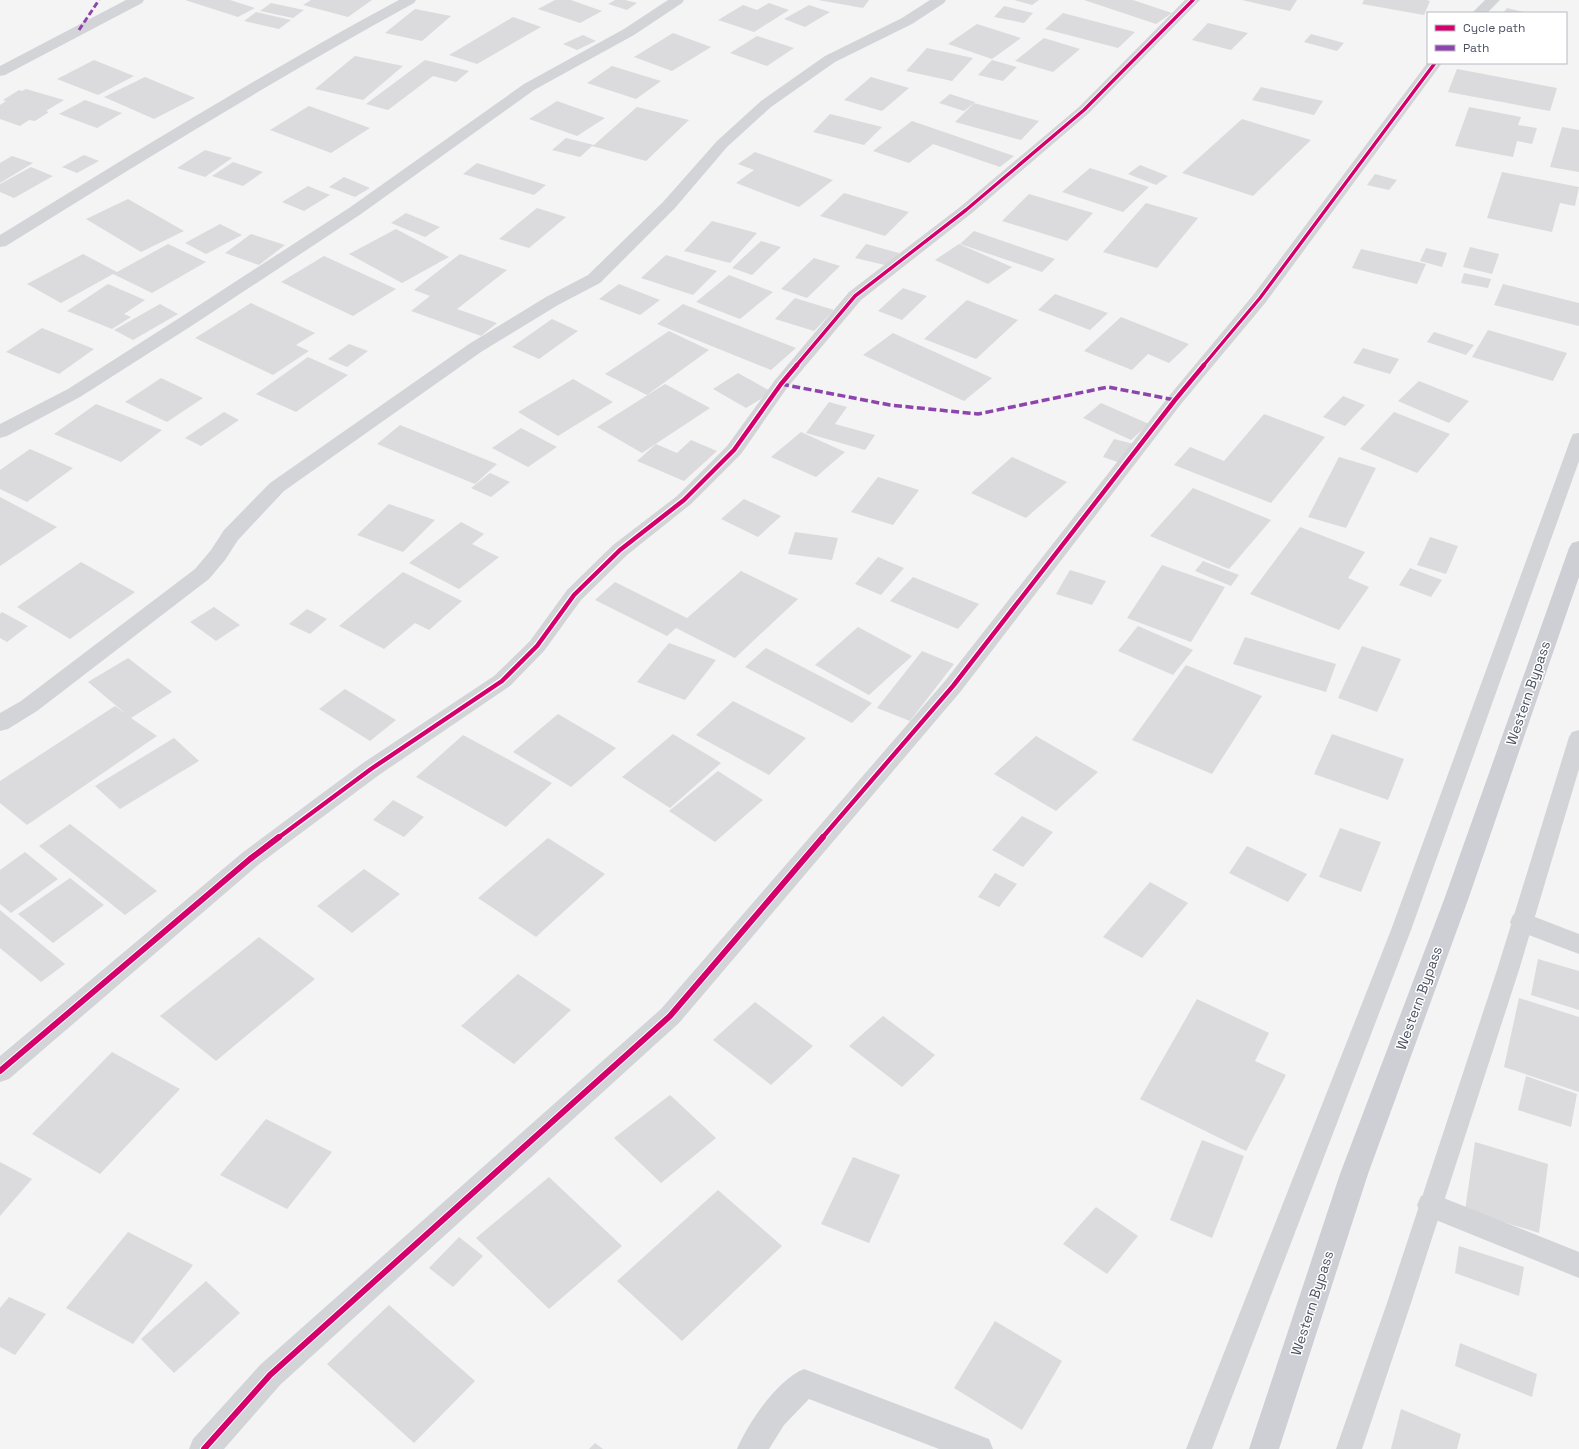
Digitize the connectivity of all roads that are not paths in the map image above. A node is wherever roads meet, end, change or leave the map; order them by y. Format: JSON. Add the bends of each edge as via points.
{"nodes":[{"id":1,"x":138,"y":0,"type":"edge"},
{"id":2,"x":409,"y":0,"type":"edge"},
{"id":3,"x":677,"y":0,"type":"edge"},
{"id":4,"x":939,"y":0,"type":"edge"},
{"id":5,"x":1193,"y":0,"type":"edge"},
{"id":6,"x":1493,"y":0,"type":"edge"},
{"id":7,"x":1480,"y":12,"type":"edge"},
{"id":8,"x":1434,"y":64,"type":"edge"},
{"id":9,"x":0,"y":72,"type":"edge"},
{"id":10,"x":0,"y":242,"type":"edge"},
{"id":11,"x":0,"y":432,"type":"edge"},
{"id":12,"x":1579,"y":438,"type":"edge"},
{"id":13,"x":1579,"y":548,"type":"edge"},
{"id":14,"x":0,"y":723,"type":"edge"},
{"id":15,"x":1579,"y":737,"type":"edge"},
{"id":16,"x":1522,"y":922,"type":"junction"},
{"id":17,"x":1579,"y":944,"type":"edge"},
{"id":18,"x":0,"y":1071,"type":"edge"},
{"id":19,"x":1431,"y":1205,"type":"junction"},
{"id":20,"x":1579,"y":1265,"type":"edge"},
{"id":21,"x":204,"y":1449,"type":"edge"},
{"id":22,"x":752,"y":1449,"type":"edge"},
{"id":23,"x":978,"y":1449,"type":"edge"},
{"id":24,"x":1199,"y":1449,"type":"edge"},
{"id":25,"x":1264,"y":1449,"type":"edge"},
{"id":26,"x":1350,"y":1449,"type":"edge"}],
"edges":[{"from":1,"to":9,"type":"street"},
{"from":2,"to":10,"type":"street","via":[[202,118]]},
{"from":3,"to":11,"type":"street","via":[[629,32],[529,87],[355,211],[177,328],[74,393]]},
{"from":4,"to":14,"type":"street","via":[[907,21],[830,59],[766,104],[722,144],[669,205],[594,279],[552,301],[475,348],[277,487],[231,535],[202,574],[29,706]]},
{"from":5,"to":18,"type":"street","via":[[1084,110],[966,210],[855,296],[781,384],[734,450],[684,500],[620,550],[574,595],[538,646],[502,681],[371,769],[250,859]]},
{"from":6,"to":7,"type":"street"},
{"from":8,"to":21,"type":"street","via":[[1260,298],[1175,400],[953,686],[670,1016],[270,1375]]},
{"from":12,"to":24,"type":"lane","via":[[1401,930]]},
{"from":13,"to":25,"type":"main road","name":"Western Bypass","via":[[1457,897],[1354,1174]]},
{"from":15,"to":16,"type":"lane"},
{"from":16,"to":17,"type":"street"},
{"from":16,"to":19,"type":"lane"},
{"from":19,"to":20,"type":"street"},
{"from":19,"to":26,"type":"lane"},
{"from":22,"to":23,"type":"street","via":[[774,1415],[804,1383]]}]}
